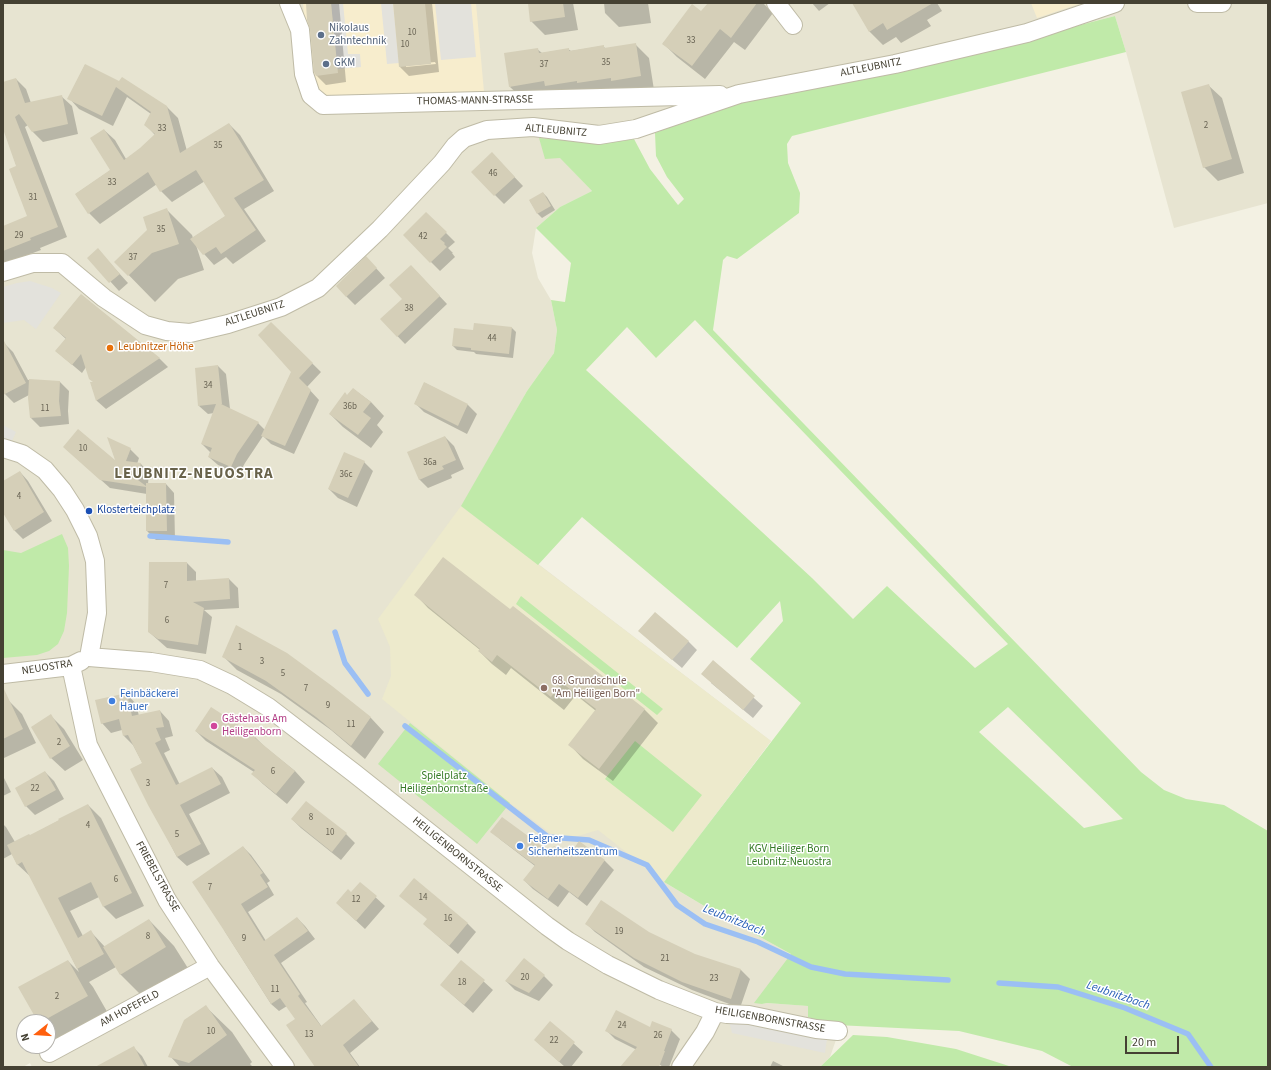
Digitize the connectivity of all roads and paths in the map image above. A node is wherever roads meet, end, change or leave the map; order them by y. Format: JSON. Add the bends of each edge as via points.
{"nodes":[{"id":1,"x":289,"y":3,"type":"edge"},
{"id":2,"x":776,"y":3,"type":"edge"},
{"id":3,"x":1115,"y":3,"type":"edge"},
{"id":4,"x":1197,"y":3,"type":"edge"},
{"id":5,"x":1222,"y":3,"type":"edge"},
{"id":6,"x":793,"y":25,"type":"dead end"},
{"id":7,"x":739,"y":94,"type":"junction"},
{"id":8,"x":3,"y":272,"type":"edge"},
{"id":9,"x":3,"y":448,"type":"edge"},
{"id":10,"x":89,"y":657,"type":"junction"},
{"id":11,"x":72,"y":666,"type":"junction"},
{"id":12,"x":3,"y":674,"type":"edge"},
{"id":13,"x":210,"y":966,"type":"junction"},
{"id":14,"x":715,"y":1012,"type":"junction"},
{"id":15,"x":838,"y":1031,"type":"dead end"},
{"id":16,"x":56,"y":1048,"type":"edge"},
{"id":17,"x":285,"y":1067,"type":"edge"},
{"id":18,"x":681,"y":1067,"type":"edge"}],
"edges":[{"from":1,"to":7,"type":"street","name":"THOMAS-MANN-STRASSE","via":[[300,30],[304,74],[311,95],[323,105]]},
{"from":2,"to":6,"type":"street"},
{"from":3,"to":7,"type":"street","name":"ALTLEUBNITZ","via":[[1027,33],[895,64]]},
{"from":4,"to":5,"type":"street"},
{"from":7,"to":8,"type":"street","name":"ALTLEUBNITZ","via":[[636,129],[620,132],[599,135],[526,128],[487,130],[464,138],[380,229],[318,288],[281,307],[228,324],[190,333],[167,331],[145,325],[104,298],[62,263],[33,264]]},
{"from":9,"to":10,"type":"street","via":[[22,454],[45,470],[62,490],[88,536],[95,561],[97,613]]},
{"from":10,"to":11,"type":"street","name":"NEUOSTRA"},
{"from":10,"to":14,"type":"street","name":"HEILIGENBORNSTRASSE","via":[[151,662],[200,670],[232,685],[268,707],[317,744],[568,941],[608,965],[659,990]]},
{"from":11,"to":12,"type":"street","name":"NEUOSTRA"},
{"from":11,"to":13,"type":"street","name":"FRIEBELSTRASSE","via":[[88,745],[167,900]]},
{"from":13,"to":16,"type":"street","name":"AM HOFEFELD"},
{"from":13,"to":17,"type":"street","name":"FRIEBELSTRASSE"},
{"from":14,"to":15,"type":"street","name":"HEILIGENBORNSTRASSE","via":[[749,1015]]},
{"from":14,"to":18,"type":"street","via":[[706,1032]]}]}
